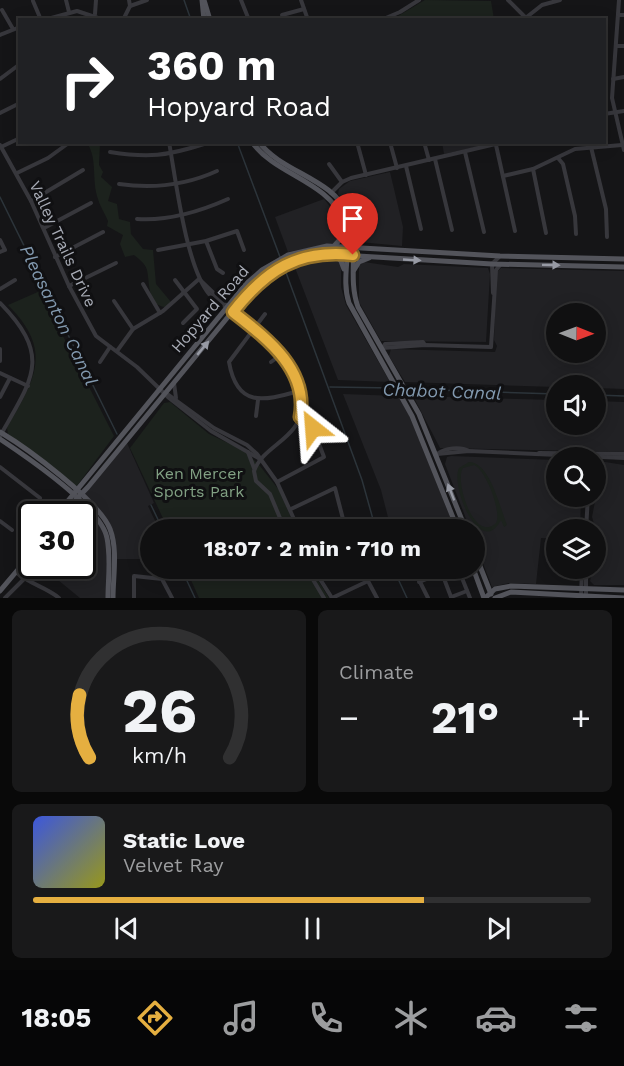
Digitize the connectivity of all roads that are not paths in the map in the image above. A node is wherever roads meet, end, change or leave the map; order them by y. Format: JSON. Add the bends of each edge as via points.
{"nodes":[{"id":1,"x":66,"y":0,"type":"edge"},
{"id":2,"x":96,"y":0,"type":"edge"},
{"id":3,"x":129,"y":0,"type":"edge"},
{"id":4,"x":147,"y":0,"type":"edge"},
{"id":5,"x":203,"y":0,"type":"edge"},
{"id":6,"x":241,"y":0,"type":"edge"},
{"id":7,"x":302,"y":0,"type":"edge"},
{"id":8,"x":419,"y":0,"type":"edge"},
{"id":9,"x":508,"y":0,"type":"edge"},
{"id":10,"x":560,"y":0,"type":"edge"},
{"id":11,"x":619,"y":0,"type":"edge"},
{"id":12,"x":33,"y":1,"type":"edge"},
{"id":13,"x":130,"y":6,"type":"junction"},
{"id":14,"x":304,"y":9,"type":"junction"},
{"id":15,"x":2,"y":10,"type":"dead end"},
{"id":16,"x":69,"y":12,"type":"junction"},
{"id":17,"x":95,"y":14,"type":"junction"},
{"id":18,"x":282,"y":15,"type":"dead end"},
{"id":19,"x":618,"y":15,"type":"junction"},
{"id":20,"x":624,"y":15,"type":"edge"},
{"id":21,"x":42,"y":18,"type":"edge"},
{"id":22,"x":50,"y":18,"type":"edge"},
{"id":23,"x":101,"y":18,"type":"edge"},
{"id":24,"x":124,"y":18,"type":"edge"},
{"id":25,"x":204,"y":18,"type":"edge"},
{"id":26,"x":209,"y":18,"type":"edge"},
{"id":27,"x":248,"y":18,"type":"edge"},
{"id":28,"x":307,"y":18,"type":"edge"},
{"id":29,"x":386,"y":18,"type":"edge"},
{"id":30,"x":525,"y":18,"type":"edge"},
{"id":31,"x":527,"y":18,"type":"edge"},
{"id":32,"x":18,"y":28,"type":"edge"},
{"id":33,"x":13,"y":29,"type":"junction"},
{"id":34,"x":0,"y":35,"type":"edge"},
{"id":35,"x":616,"y":46,"type":"junction"},
{"id":36,"x":624,"y":46,"type":"edge"},
{"id":37,"x":18,"y":66,"type":"edge"},
{"id":38,"x":624,"y":77,"type":"edge"},
{"id":39,"x":613,"y":79,"type":"junction"},
{"id":40,"x":0,"y":80,"type":"edge"},
{"id":41,"x":18,"y":104,"type":"edge"},
{"id":42,"x":624,"y":111,"type":"edge"},
{"id":43,"x":0,"y":113,"type":"edge"},
{"id":44,"x":615,"y":113,"type":"junction"},
{"id":45,"x":606,"y":114,"type":"edge"},
{"id":46,"x":18,"y":139,"type":"edge"},
{"id":47,"x":67,"y":144,"type":"edge"},
{"id":48,"x":169,"y":144,"type":"edge"},
{"id":49,"x":204,"y":144,"type":"dead end"},
{"id":50,"x":254,"y":144,"type":"edge"},
{"id":51,"x":261,"y":144,"type":"edge"},
{"id":52,"x":358,"y":144,"type":"edge"},
{"id":53,"x":425,"y":144,"type":"edge"},
{"id":54,"x":496,"y":145,"type":"joint"},
{"id":55,"x":0,"y":146,"type":"edge"},
{"id":56,"x":391,"y":146,"type":"dead end"},
{"id":57,"x":591,"y":147,"type":"junction"},
{"id":58,"x":623,"y":147,"type":"edge"},
{"id":59,"x":110,"y":152,"type":"dead end"},
{"id":60,"x":465,"y":152,"type":"junction"},
{"id":61,"x":171,"y":154,"type":"junction"},
{"id":62,"x":558,"y":158,"type":"junction"},
{"id":63,"x":435,"y":159,"type":"junction"},
{"id":64,"x":429,"y":160,"type":"junction"},
{"id":65,"x":328,"y":164,"type":"dead end"},
{"id":66,"x":406,"y":166,"type":"junction"},
{"id":67,"x":397,"y":168,"type":"junction"},
{"id":68,"x":533,"y":169,"type":"junction"},
{"id":69,"x":83,"y":170,"type":"dead end"},
{"id":70,"x":217,"y":171,"type":"dead end"},
{"id":71,"x":17,"y":173,"type":"junction"},
{"id":72,"x":366,"y":174,"type":"junction"},
{"id":73,"x":503,"y":176,"type":"junction"},
{"id":74,"x":342,"y":182,"type":"junction"},
{"id":75,"x":177,"y":183,"type":"junction"},
{"id":76,"x":120,"y":184,"type":"dead end"},
{"id":77,"x":329,"y":196,"type":"junction"},
{"id":78,"x":228,"y":200,"type":"dead end"},
{"id":79,"x":31,"y":201,"type":"junction"},
{"id":80,"x":91,"y":203,"type":"dead end"},
{"id":81,"x":183,"y":213,"type":"junction"},
{"id":82,"x":137,"y":219,"type":"dead end"},
{"id":83,"x":44,"y":228,"type":"junction"},
{"id":84,"x":421,"y":229,"type":"dead end"},
{"id":85,"x":452,"y":230,"type":"dead end"},
{"id":86,"x":515,"y":231,"type":"dead end"},
{"id":87,"x":103,"y":232,"type":"dead end"},
{"id":88,"x":484,"y":232,"type":"dead end"},
{"id":89,"x":346,"y":233,"type":"junction"},
{"id":90,"x":546,"y":233,"type":"dead end"},
{"id":91,"x":576,"y":234,"type":"dead end"},
{"id":92,"x":607,"y":237,"type":"dead end"},
{"id":93,"x":0,"y":240,"type":"edge"},
{"id":94,"x":206,"y":241,"type":"junction"},
{"id":95,"x":188,"y":245,"type":"junction"},
{"id":96,"x":334,"y":246,"type":"junction"},
{"id":97,"x":350,"y":247,"type":"junction"},
{"id":98,"x":158,"y":250,"type":"dead end"},
{"id":99,"x":244,"y":250,"type":"dead end"},
{"id":100,"x":0,"y":252,"type":"edge"},
{"id":101,"x":333,"y":253,"type":"junction"},
{"id":102,"x":350,"y":254,"type":"junction"},
{"id":103,"x":500,"y":256,"type":"junction"},
{"id":104,"x":55,"y":257,"type":"junction"},
{"id":105,"x":375,"y":257,"type":"junction"},
{"id":106,"x":624,"y":259,"type":"edge"},
{"id":107,"x":116,"y":262,"type":"dead end"},
{"id":108,"x":492,"y":264,"type":"junction"},
{"id":109,"x":502,"y":264,"type":"junction"},
{"id":110,"x":624,"y":267,"type":"edge"},
{"id":111,"x":353,"y":272,"type":"junction"},
{"id":112,"x":223,"y":273,"type":"dead end"},
{"id":113,"x":345,"y":273,"type":"junction"},
{"id":114,"x":199,"y":279,"type":"junction"},
{"id":115,"x":15,"y":280,"type":"dead end"},
{"id":116,"x":175,"y":280,"type":"dead end"},
{"id":117,"x":143,"y":284,"type":"dead end"},
{"id":118,"x":69,"y":286,"type":"junction"},
{"id":119,"x":0,"y":289,"type":"edge"},
{"id":120,"x":184,"y":291,"type":"junction"},
{"id":121,"x":493,"y":293,"type":"junction"},
{"id":122,"x":114,"y":301,"type":"dead end"},
{"id":123,"x":0,"y":303,"type":"edge"},
{"id":124,"x":227,"y":307,"type":"junction"},
{"id":125,"x":233,"y":312,"type":"junction"},
{"id":126,"x":160,"y":313,"type":"junction"},
{"id":127,"x":265,"y":314,"type":"dead end"},
{"id":128,"x":183,"y":323,"type":"dead end"},
{"id":129,"x":253,"y":328,"type":"junction"},
{"id":130,"x":133,"y":329,"type":"junction"},
{"id":131,"x":110,"y":347,"type":"junction"},
{"id":132,"x":0,"y":349,"type":"edge"},
{"id":133,"x":380,"y":350,"type":"junction"},
{"id":134,"x":117,"y":351,"type":"junction"},
{"id":135,"x":282,"y":354,"type":"junction"},
{"id":136,"x":0,"y":361,"type":"edge"},
{"id":137,"x":100,"y":362,"type":"dead end"},
{"id":138,"x":271,"y":362,"type":"dead end"},
{"id":139,"x":0,"y":373,"type":"edge"},
{"id":140,"x":10,"y":378,"type":"junction"},
{"id":141,"x":174,"y":383,"type":"junction"},
{"id":142,"x":28,"y":386,"type":"junction"},
{"id":143,"x":160,"y":388,"type":"junction"},
{"id":144,"x":299,"y":391,"type":"junction"},
{"id":145,"x":165,"y":393,"type":"junction"},
{"id":146,"x":0,"y":398,"type":"edge"},
{"id":147,"x":159,"y":400,"type":"junction"},
{"id":148,"x":174,"y":400,"type":"junction"},
{"id":149,"x":258,"y":400,"type":"junction"},
{"id":150,"x":256,"y":416,"type":"dead end"},
{"id":151,"x":300,"y":417,"type":"junction"},
{"id":152,"x":0,"y":435,"type":"edge"},
{"id":153,"x":248,"y":452,"type":"junction"},
{"id":154,"x":546,"y":453,"type":"edge"},
{"id":155,"x":437,"y":454,"type":"junction"},
{"id":156,"x":606,"y":456,"type":"edge"},
{"id":157,"x":624,"y":456,"type":"edge"},
{"id":158,"x":430,"y":457,"type":"junction"},
{"id":159,"x":260,"y":459,"type":"junction"},
{"id":160,"x":0,"y":467,"type":"edge"},
{"id":161,"x":254,"y":468,"type":"junction"},
{"id":162,"x":277,"y":482,"type":"junction"},
{"id":163,"x":87,"y":484,"type":"junction"},
{"id":164,"x":70,"y":485,"type":"junction"},
{"id":165,"x":62,"y":486,"type":"junction"},
{"id":166,"x":77,"y":495,"type":"junction"},
{"id":167,"x":40,"y":498,"type":"dead end"},
{"id":168,"x":69,"y":501,"type":"edge"},
{"id":169,"x":72,"y":501,"type":"edge"},
{"id":170,"x":84,"y":501,"type":"edge"},
{"id":171,"x":89,"y":501,"type":"edge"},
{"id":172,"x":291,"y":509,"type":"junction"},
{"id":173,"x":96,"y":511,"type":"edge"},
{"id":174,"x":96,"y":516,"type":"edge"},
{"id":175,"x":280,"y":519,"type":"edge"},
{"id":176,"x":295,"y":519,"type":"edge"},
{"id":177,"x":343,"y":519,"type":"edge"},
{"id":178,"x":454,"y":519,"type":"edge"},
{"id":179,"x":462,"y":519,"type":"edge"},
{"id":180,"x":0,"y":521,"type":"edge"},
{"id":181,"x":12,"y":530,"type":"dead end"},
{"id":182,"x":18,"y":570,"type":"edge"},
{"id":183,"x":16,"y":572,"type":"joint"},
{"id":184,"x":485,"y":578,"type":"edge"},
{"id":185,"x":24,"y":579,"type":"joint"},
{"id":186,"x":313,"y":579,"type":"edge"},
{"id":187,"x":321,"y":579,"type":"edge"},
{"id":188,"x":418,"y":579,"type":"edge"},
{"id":189,"x":425,"y":579,"type":"edge"},
{"id":190,"x":444,"y":579,"type":"edge"},
{"id":191,"x":462,"y":579,"type":"edge"},
{"id":192,"x":477,"y":579,"type":"edge"},
{"id":193,"x":584,"y":579,"type":"edge"},
{"id":194,"x":419,"y":582,"type":"junction"},
{"id":195,"x":624,"y":590,"type":"edge"},
{"id":196,"x":0,"y":591,"type":"edge"},
{"id":197,"x":467,"y":591,"type":"junction"},
{"id":198,"x":583,"y":594,"type":"edge"},
{"id":199,"x":492,"y":596,"type":"edge"},
{"id":200,"x":5,"y":598,"type":"edge"},
{"id":201,"x":59,"y":598,"type":"edge"},
{"id":202,"x":108,"y":598,"type":"edge"},
{"id":203,"x":113,"y":598,"type":"edge"},
{"id":204,"x":134,"y":598,"type":"edge"},
{"id":205,"x":172,"y":598,"type":"edge"},
{"id":206,"x":324,"y":598,"type":"edge"},
{"id":207,"x":332,"y":598,"type":"edge"},
{"id":208,"x":377,"y":598,"type":"edge"},
{"id":209,"x":428,"y":598,"type":"edge"},
{"id":210,"x":450,"y":598,"type":"edge"},
{"id":211,"x":470,"y":598,"type":"edge"},
{"id":212,"x":485,"y":598,"type":"edge"},
{"id":213,"x":624,"y":598,"type":"edge"}],
"edges":[{"from":1,"to":16,"type":"street"},
{"from":2,"to":17,"type":"street"},
{"from":3,"to":13,"type":"street"},
{"from":4,"to":13,"type":"street"},
{"from":5,"to":25,"type":"main road"},
{"from":5,"to":26,"type":"main road"},
{"from":6,"to":27,"type":"street"},
{"from":7,"to":14,"type":"street"},
{"from":8,"to":29,"type":"street"},
{"from":9,"to":30,"type":"street"},
{"from":10,"to":31,"type":"street","via":[[542,4]]},
{"from":11,"to":19,"type":"street"},
{"from":12,"to":21,"type":"street"},
{"from":13,"to":24,"type":"street"},
{"from":14,"to":18,"type":"street"},
{"from":14,"to":28,"type":"street"},
{"from":15,"to":33,"type":"street"},
{"from":16,"to":17,"type":"street"},
{"from":16,"to":22,"type":"street"},
{"from":17,"to":23,"type":"street"},
{"from":19,"to":20,"type":"street"},
{"from":19,"to":35,"type":"street"},
{"from":32,"to":33,"type":"street"},
{"from":33,"to":34,"type":"street"},
{"from":35,"to":36,"type":"street"},
{"from":35,"to":39,"type":"street"},
{"from":37,"to":40,"type":"street"},
{"from":38,"to":39,"type":"street"},
{"from":39,"to":44,"type":"street"},
{"from":41,"to":43,"type":"street"},
{"from":42,"to":44,"type":"street"},
{"from":44,"to":45,"type":"street"},
{"from":44,"to":58,"type":"street"},
{"from":46,"to":55,"type":"street"},
{"from":47,"to":71,"type":"street"},
{"from":48,"to":61,"type":"street"},
{"from":49,"to":61,"type":"street"},
{"from":50,"to":77,"type":"main road","via":[[267,159]]},
{"from":51,"to":77,"type":"main road"},
{"from":52,"to":72,"type":"street"},
{"from":53,"to":64,"type":"street"},
{"from":54,"to":60,"type":"street"},
{"from":54,"to":73,"type":"street"},
{"from":55,"to":71,"type":"street","name":"Valley Trails Drive"},
{"from":56,"to":67,"type":"street"},
{"from":57,"to":58,"type":"street"},
{"from":57,"to":62,"type":"street","via":[[575,149]]},
{"from":57,"to":92,"type":"street","via":[[606,209]]},
{"from":59,"to":61,"type":"street","via":[[144,157]]},
{"from":60,"to":63,"type":"street"},
{"from":60,"to":88,"type":"street"},
{"from":61,"to":75,"type":"street"},
{"from":62,"to":68,"type":"street"},
{"from":62,"to":91,"type":"street","via":[[563,164]]},
{"from":63,"to":64,"type":"street"},
{"from":63,"to":85,"type":"street"},
{"from":64,"to":66,"type":"street"},
{"from":65,"to":74,"type":"street"},
{"from":66,"to":67,"type":"street"},
{"from":66,"to":84,"type":"street"},
{"from":67,"to":72,"type":"street"},
{"from":68,"to":73,"type":"street"},
{"from":68,"to":90,"type":"street"},
{"from":69,"to":79,"type":"street"},
{"from":70,"to":75,"type":"street"},
{"from":71,"to":79,"type":"street","name":"Valley Trails Drive"},
{"from":72,"to":74,"type":"street"},
{"from":73,"to":86,"type":"street"},
{"from":74,"to":77,"type":"street"},
{"from":75,"to":76,"type":"street","via":[[146,188]]},
{"from":75,"to":81,"type":"street"},
{"from":77,"to":89,"type":"main road","via":[[342,216]]},
{"from":77,"to":97,"type":"main road","via":[[347,213]]},
{"from":78,"to":81,"type":"street"},
{"from":79,"to":83,"type":"street","name":"Valley Trails Drive"},
{"from":80,"to":83,"type":"street"},
{"from":81,"to":82,"type":"street"},
{"from":81,"to":95,"type":"street"},
{"from":83,"to":104,"type":"street","name":"Valley Trails Drive"},
{"from":87,"to":104,"type":"street"},
{"from":89,"to":96,"type":"main road"},
{"from":89,"to":97,"type":"main road"},
{"from":93,"to":100,"type":"street","via":[[5,250]]},
{"from":94,"to":95,"type":"street"},
{"from":94,"to":99,"type":"street","via":[[237,231]]},
{"from":94,"to":112,"type":"street","via":[[217,269]]},
{"from":95,"to":98,"type":"street"},
{"from":95,"to":114,"type":"street"},
{"from":96,"to":97,"type":"main road","name":"Hopyard Road"},
{"from":96,"to":124,"type":"main road","name":"Hopyard Road","via":[[288,255],[271,264],[254,276]]},
{"from":97,"to":102,"type":"main road"},
{"from":97,"to":103,"type":"main road","name":"Hopyard Road"},
{"from":101,"to":102,"type":"main road","name":"Hopyard Road"},
{"from":101,"to":113,"type":"main road","via":[[342,261]]},
{"from":101,"to":125,"type":"main road","name":"Hopyard Road","via":[[290,262],[273,271],[251,289]]},
{"from":102,"to":105,"type":"main road","name":"Hopyard Road"},
{"from":102,"to":111,"type":"main road"},
{"from":102,"to":113,"type":"main road"},
{"from":103,"to":106,"type":"main road","name":"Hopyard Road"},
{"from":103,"to":108,"type":"street"},
{"from":104,"to":118,"type":"street","name":"Valley Trails Drive"},
{"from":105,"to":108,"type":"main road","name":"Hopyard Road","one_way":true},
{"from":105,"to":111,"type":"main road","via":[[360,260]]},
{"from":107,"to":118,"type":"street"},
{"from":108,"to":109,"type":"main road","name":"Hopyard Road"},
{"from":108,"to":121,"type":"street"},
{"from":109,"to":110,"type":"main road","name":"Hopyard Road","one_way":true},
{"from":109,"to":121,"type":"street","via":[[496,270]]},
{"from":111,"to":133,"type":"main road","via":[[358,307]]},
{"from":113,"to":133,"type":"main road","via":[[350,303]]},
{"from":114,"to":120,"type":"street"},
{"from":114,"to":124,"type":"street"},
{"from":115,"to":119,"type":"street"},
{"from":116,"to":120,"type":"street"},
{"from":117,"to":126,"type":"street"},
{"from":118,"to":131,"type":"street","name":"Valley Trails Drive","via":[[91,330]]},
{"from":120,"to":126,"type":"street"},
{"from":120,"to":128,"type":"street","via":[[197,309]]},
{"from":121,"to":133,"type":"street","via":[[491,347],[425,345]]},
{"from":122,"to":130,"type":"street"},
{"from":123,"to":142,"type":"street","via":[[18,322],[32,350]]},
{"from":124,"to":125,"type":"street"},
{"from":124,"to":143,"type":"main road","name":"Hopyard Road"},
{"from":125,"to":129,"type":"street"},
{"from":141,"to":125,"type":"main road","name":"Hopyard Road","one_way":true},
{"from":126,"to":130,"type":"street"},
{"from":127,"to":129,"type":"street"},
{"from":129,"to":135,"type":"street"},
{"from":129,"to":149,"type":"street","via":[[229,362],[239,388],[246,396]]},
{"from":130,"to":134,"type":"street"},
{"from":131,"to":134,"type":"street","name":"Valley Trails Drive"},
{"from":131,"to":137,"type":"street"},
{"from":132,"to":136,"type":"street"},
{"from":133,"to":155,"type":"main road","via":[[408,393]]},
{"from":133,"to":158,"type":"main road"},
{"from":134,"to":143,"type":"street","name":"Valley Trails Drive"},
{"from":135,"to":138,"type":"street"},
{"from":135,"to":144,"type":"street"},
{"from":139,"to":140,"type":"street"},
{"from":140,"to":142,"type":"street"},
{"from":140,"to":146,"type":"street"},
{"from":141,"to":145,"type":"main road","name":"Hopyard Road"},
{"from":141,"to":148,"type":"street"},
{"from":142,"to":152,"type":"street"},
{"from":143,"to":145,"type":"street","name":"Valley Trails Drive"},
{"from":143,"to":163,"type":"main road","name":"Hopyard Road"},
{"from":144,"to":149,"type":"street"},
{"from":144,"to":151,"type":"street"},
{"from":145,"to":147,"type":"main road","name":"Hopyard Road"},
{"from":145,"to":148,"type":"street","name":"Valley Trails Drive"},
{"from":147,"to":148,"type":"street"},
{"from":147,"to":163,"type":"main road","name":"Hopyard Road"},
{"from":148,"to":153,"type":"street","via":[[210,431]]},
{"from":148,"to":159,"type":"street","via":[[247,445]]},
{"from":149,"to":150,"type":"street"},
{"from":151,"to":159,"type":"street","via":[[294,428]]},
{"from":151,"to":162,"type":"street","via":[[313,428],[324,457]]},
{"from":152,"to":164,"type":"main road"},
{"from":152,"to":165,"type":"main road"},
{"from":153,"to":159,"type":"street"},
{"from":153,"to":161,"type":"street"},
{"from":154,"to":155,"type":"street","via":[[453,448]]},
{"from":155,"to":158,"type":"street"},
{"from":179,"to":155,"type":"main road","one_way":true},
{"from":156,"to":157,"type":"street"},
{"from":158,"to":178,"type":"main road"},
{"from":159,"to":161,"type":"street"},
{"from":159,"to":162,"type":"street"},
{"from":160,"to":167,"type":"street"},
{"from":161,"to":175,"type":"street","via":[[256,481],[270,494]]},
{"from":162,"to":172,"type":"street"},
{"from":163,"to":164,"type":"main road"},
{"from":163,"to":166,"type":"main road","name":"Hopyard Road"},
{"from":163,"to":171,"type":"main road"},
{"from":164,"to":166,"type":"main road"},
{"from":165,"to":166,"type":"main road"},
{"from":165,"to":168,"type":"main road"},
{"from":166,"to":169,"type":"main road","name":"Hopyard Road"},
{"from":166,"to":170,"type":"main road"},
{"from":172,"to":176,"type":"street"},
{"from":172,"to":177,"type":"street","via":[[335,488]]},
{"from":173,"to":203,"type":"main road","via":[[105,519],[112,535]]},
{"from":174,"to":202,"type":"main road","via":[[107,537]]},
{"from":180,"to":181,"type":"street"},
{"from":182,"to":183,"type":"main road"},
{"from":183,"to":196,"type":"main road"},
{"from":184,"to":199,"type":"main road"},
{"from":185,"to":200,"type":"street"},
{"from":185,"to":201,"type":"street"},
{"from":186,"to":206,"type":"street"},
{"from":187,"to":207,"type":"street"},
{"from":188,"to":194,"type":"street"},
{"from":189,"to":194,"type":"street"},
{"from":190,"to":210,"type":"street"},
{"from":191,"to":197,"type":"street"},
{"from":192,"to":212,"type":"main road"},
{"from":193,"to":198,"type":"street"},
{"from":194,"to":209,"type":"street"},
{"from":195,"to":198,"type":"main road"},
{"from":197,"to":210,"type":"street"},
{"from":197,"to":211,"type":"street"},
{"from":198,"to":199,"type":"main road","via":[[511,586]]},
{"from":198,"to":213,"type":"main road"},
{"from":199,"to":212,"type":"main road"},
{"from":204,"to":205,"type":"street","via":[[134,576],[162,579]]},
{"from":207,"to":208,"type":"street","via":[[368,581]]}]}
